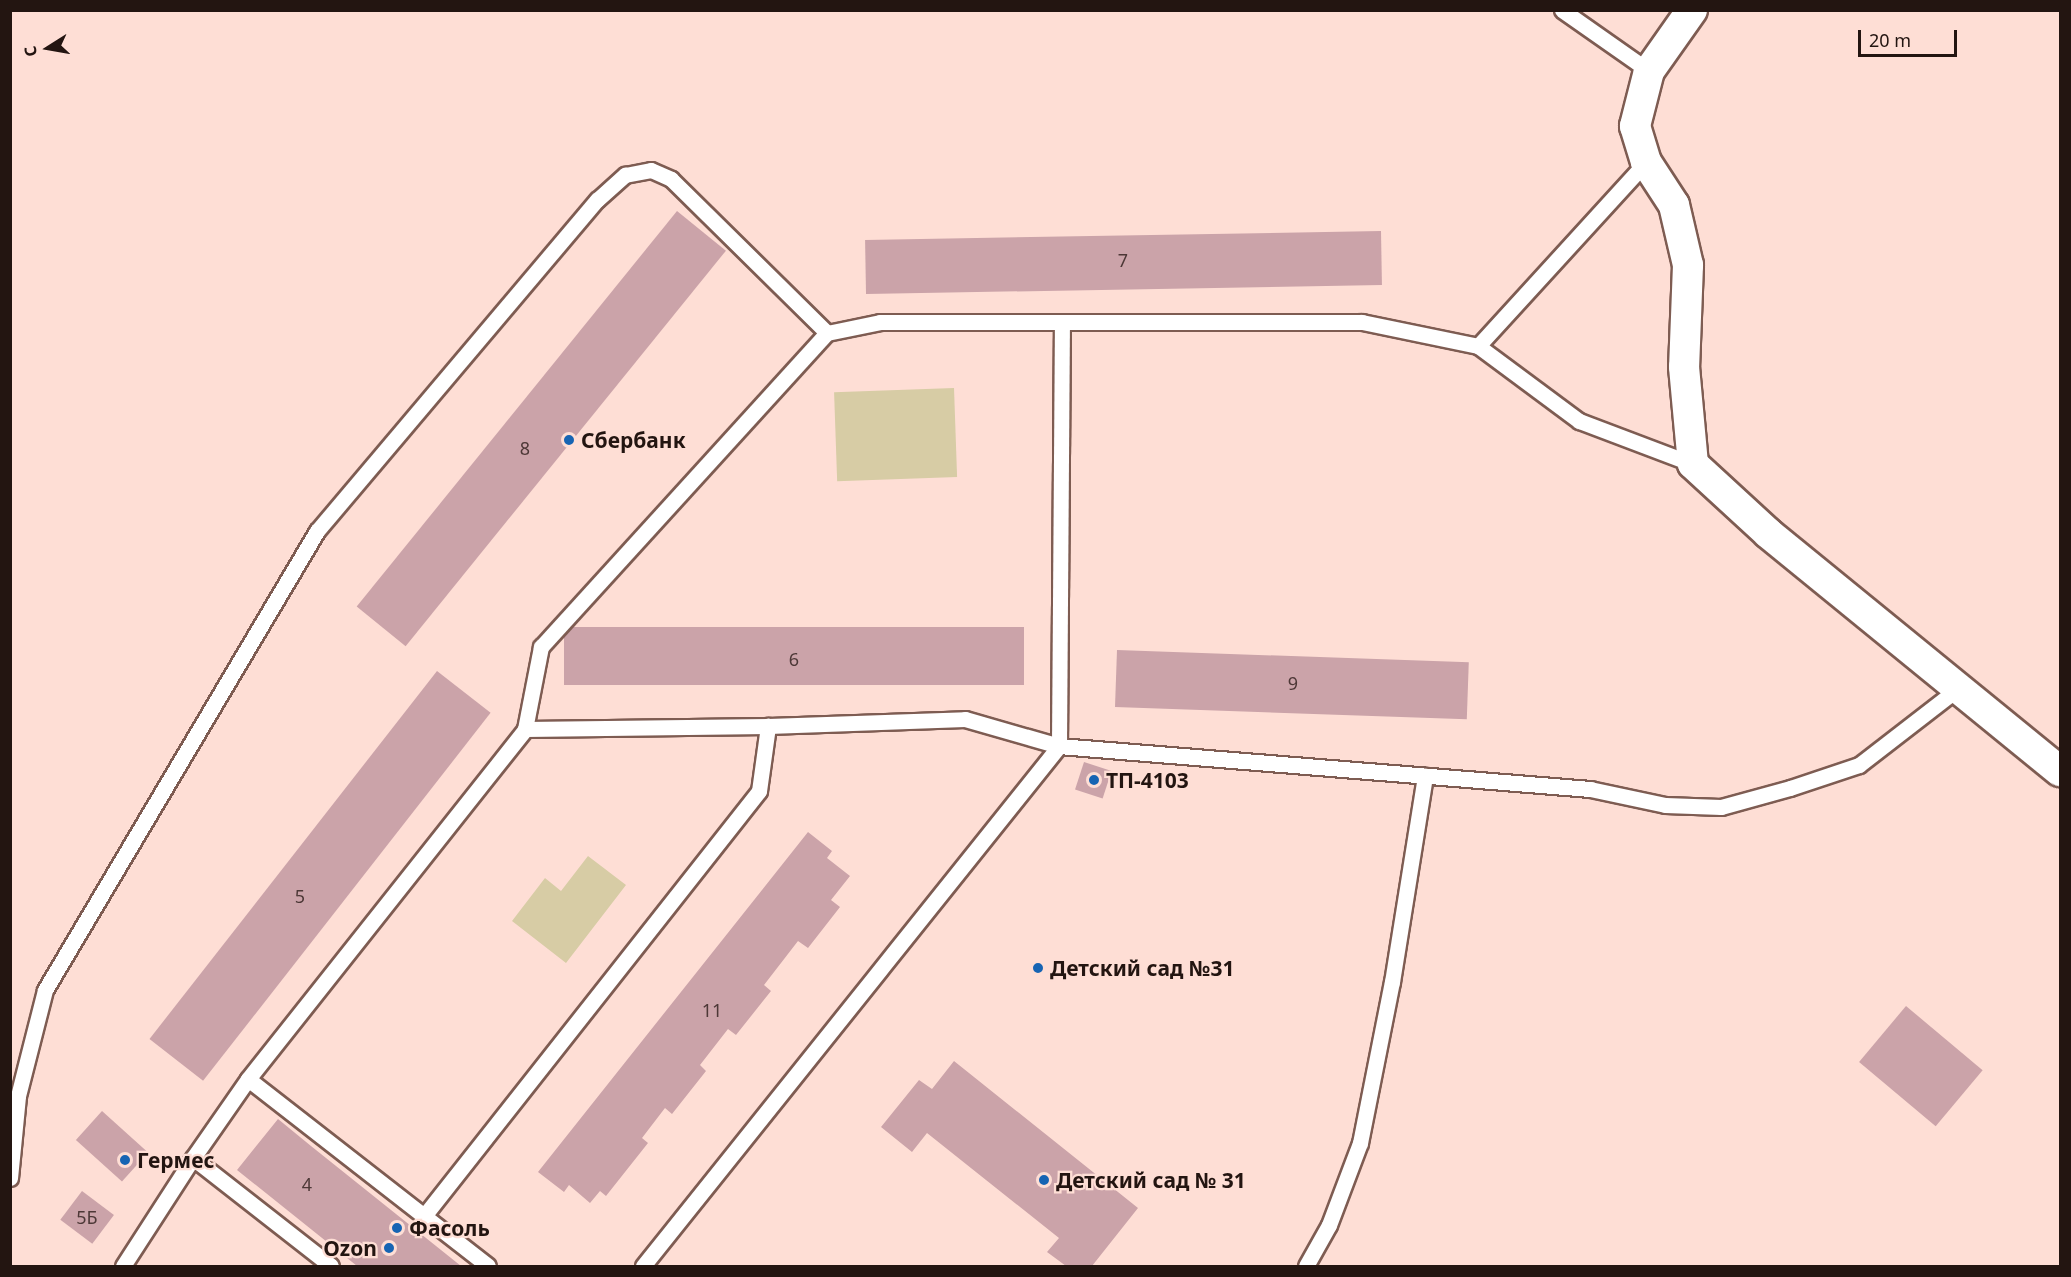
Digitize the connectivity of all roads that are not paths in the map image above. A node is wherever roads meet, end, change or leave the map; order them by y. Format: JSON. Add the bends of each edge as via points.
{"nodes":[{"id":1,"x":1562,"y":10,"type":"edge"},
{"id":2,"x":1692,"y":10,"type":"edge"},
{"id":3,"x":1649,"y":71,"type":"junction"},
{"id":4,"x":1646,"y":162,"type":"junction"},
{"id":5,"x":1062,"y":322,"type":"junction"},
{"id":6,"x":827,"y":333,"type":"junction"},
{"id":7,"x":1478,"y":346,"type":"junction"},
{"id":8,"x":1692,"y":464,"type":"junction"},
{"id":9,"x":1960,"y":687,"type":"junction"},
{"id":10,"x":768,"y":726,"type":"junction"},
{"id":11,"x":525,"y":729,"type":"junction"},
{"id":12,"x":1059,"y":746,"type":"junction"},
{"id":13,"x":2061,"y":771,"type":"edge"},
{"id":14,"x":1425,"y":776,"type":"junction"},
{"id":15,"x":248,"y":1079,"type":"junction"},
{"id":16,"x":193,"y":1158,"type":"junction"},
{"id":17,"x":10,"y":1178,"type":"edge"},
{"id":18,"x":424,"y":1216,"type":"junction"},
{"id":19,"x":123,"y":1266,"type":"edge"},
{"id":20,"x":331,"y":1266,"type":"edge"},
{"id":21,"x":488,"y":1266,"type":"edge"},
{"id":22,"x":643,"y":1266,"type":"edge"},
{"id":23,"x":1306,"y":1266,"type":"edge"}],
"edges":[{"from":1,"to":3,"type":"lane"},
{"from":2,"to":3,"type":"street"},
{"from":3,"to":4,"type":"street","via":[[1635,126]]},
{"from":4,"to":7,"type":"lane"},
{"from":4,"to":8,"type":"street","via":[[1674,205],[1688,265],[1684,367]]},
{"from":5,"to":6,"type":"lane","via":[[880,322]]},
{"from":5,"to":7,"type":"lane","via":[[1362,322]]},
{"from":5,"to":12,"type":"lane"},
{"from":6,"to":11,"type":"lane","via":[[541,647]]},
{"from":6,"to":17,"type":"lane","via":[[671,179],[651,170],[626,175],[597,200],[317,531],[45,990],[18,1096]]},
{"from":7,"to":8,"type":"lane","via":[[1579,421]]},
{"from":8,"to":9,"type":"street","via":[[1768,533]]},
{"from":9,"to":13,"type":"street"},
{"from":9,"to":14,"type":"lane","via":[[1859,765],[1721,807],[1665,805],[1590,789]]},
{"from":10,"to":11,"type":"lane"},
{"from":10,"to":12,"type":"lane","via":[[964,719]]},
{"from":10,"to":18,"type":"lane","via":[[759,791]]},
{"from":11,"to":15,"type":"lane"},
{"from":12,"to":14,"type":"lane"},
{"from":12,"to":22,"type":"lane"},
{"from":14,"to":23,"type":"lane","via":[[1392,982],[1360,1143],[1329,1225]]},
{"from":15,"to":16,"type":"lane"},
{"from":15,"to":18,"type":"lane"},
{"from":16,"to":19,"type":"lane"},
{"from":16,"to":20,"type":"lane"},
{"from":18,"to":21,"type":"lane"}]}
